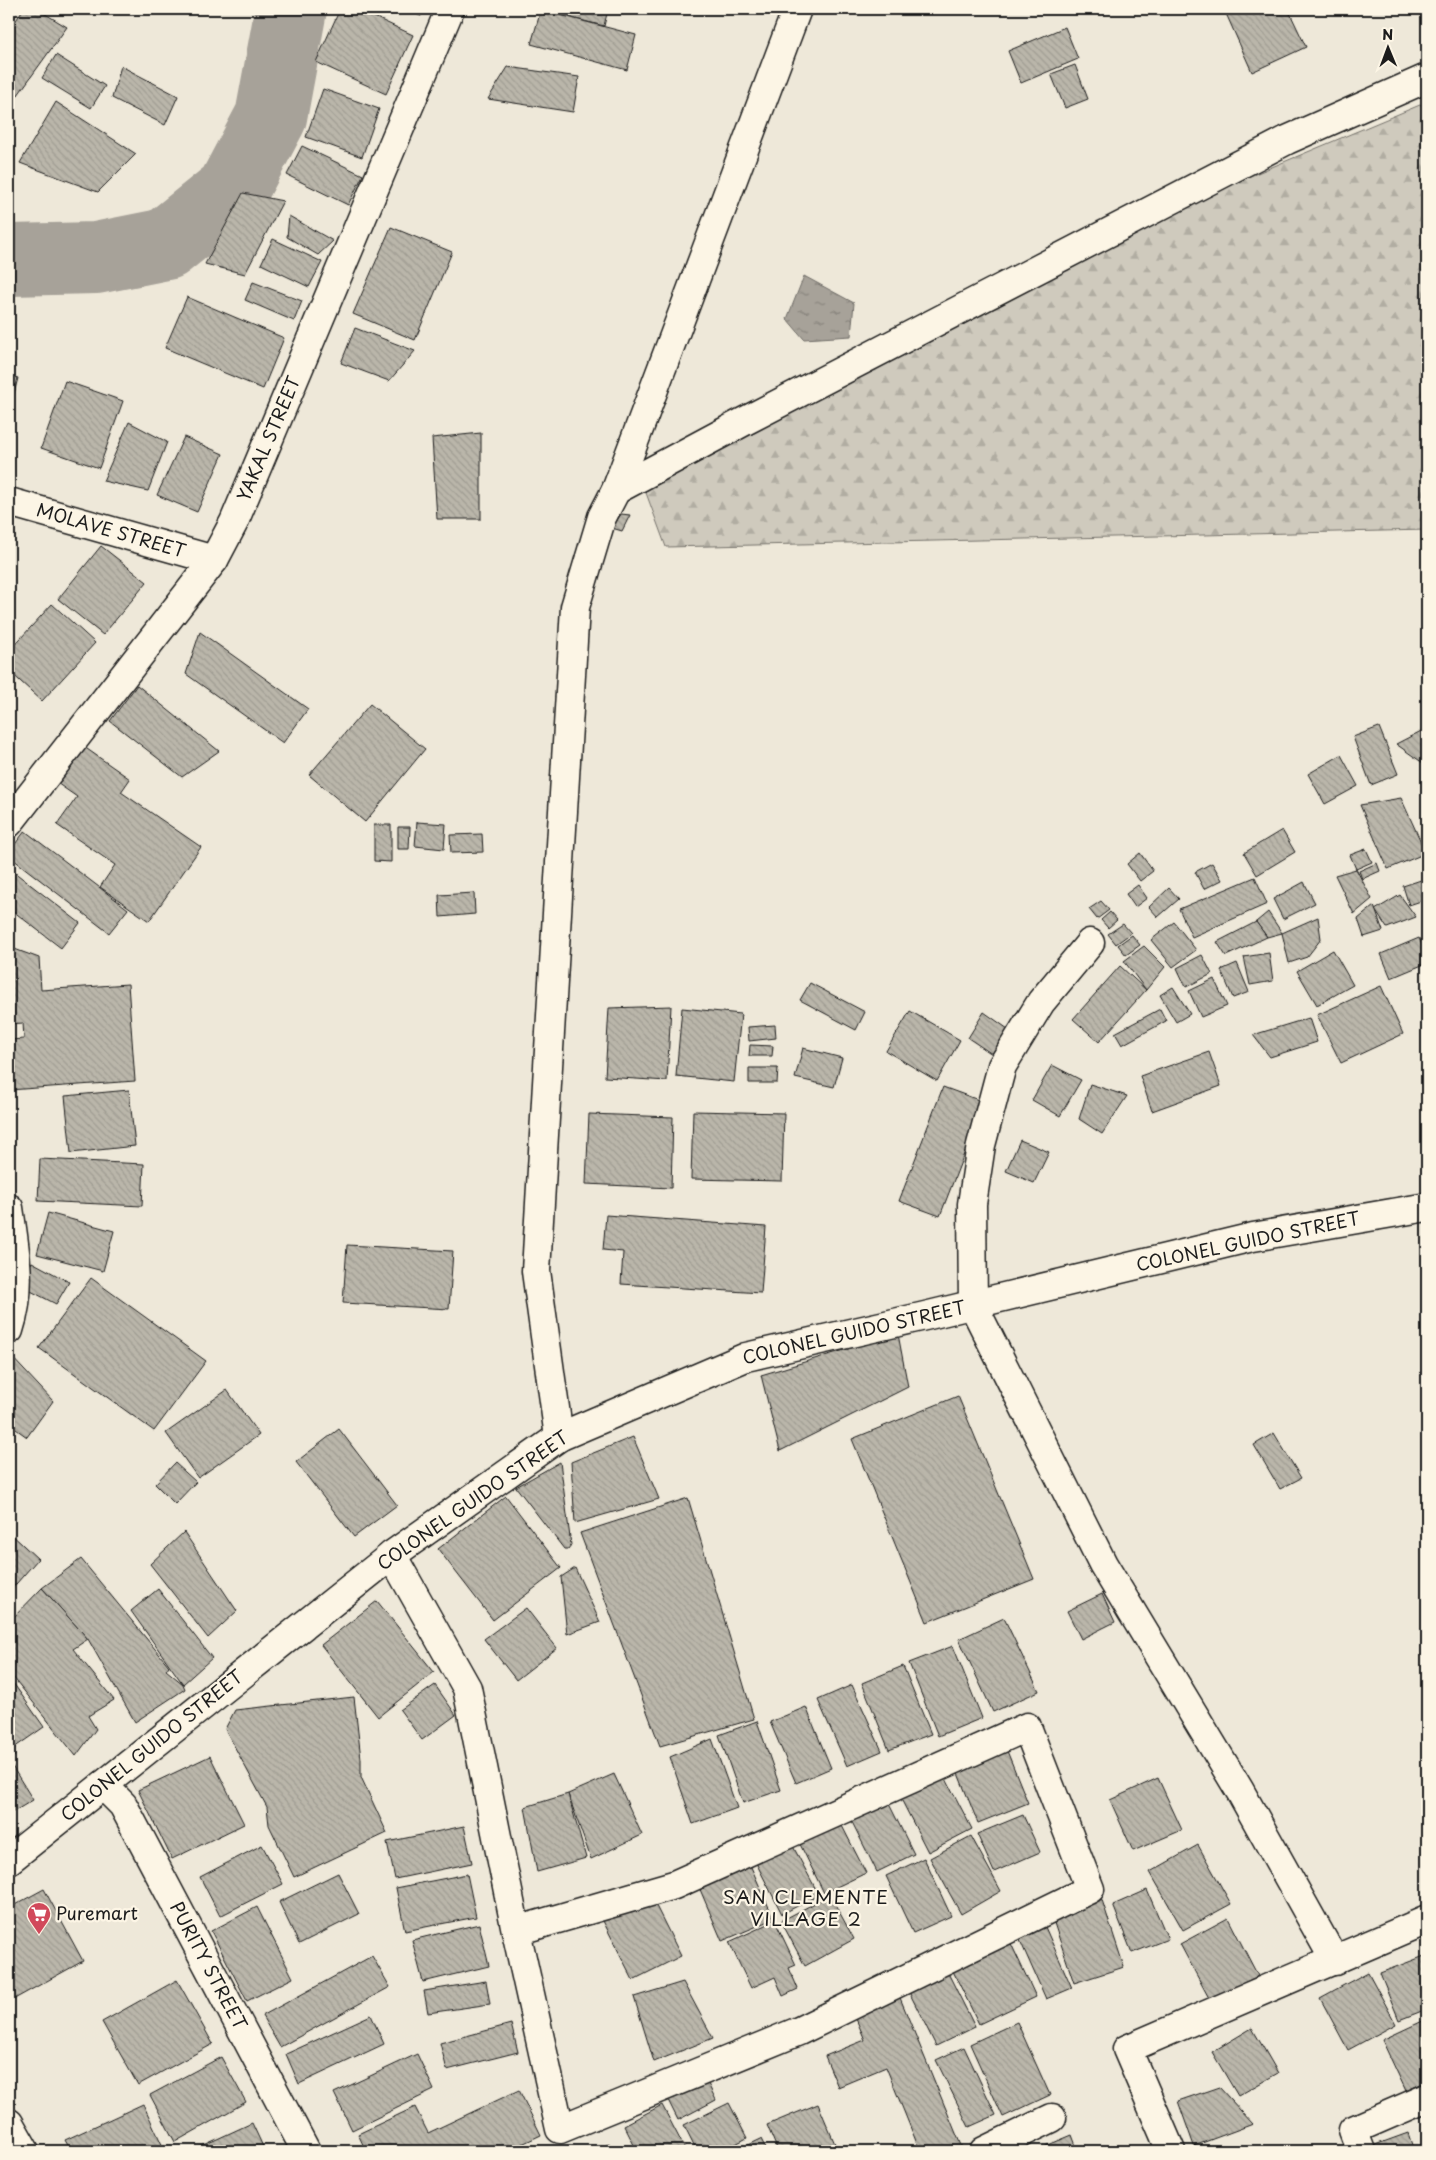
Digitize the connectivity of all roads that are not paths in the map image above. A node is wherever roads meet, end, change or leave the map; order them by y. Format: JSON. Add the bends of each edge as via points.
{"nodes":[{"id":1,"x":450,"y":9,"type":"edge"},
{"id":2,"x":797,"y":9,"type":"edge"},
{"id":3,"x":1427,"y":78,"type":"edge"},
{"id":4,"x":616,"y":490,"type":"junction"},
{"id":5,"x":9,"y":502,"type":"edge"},
{"id":6,"x":214,"y":560,"type":"junction"},
{"id":7,"x":9,"y":823,"type":"edge"},
{"id":8,"x":1090,"y":943,"type":"dead end"},
{"id":9,"x":1427,"y":1207,"type":"edge"},
{"id":10,"x":9,"y":1208,"type":"edge"},
{"id":11,"x":973,"y":1305,"type":"junction"},
{"id":12,"x":9,"y":1330,"type":"edge"},
{"id":13,"x":559,"y":1437,"type":"junction"},
{"id":14,"x":392,"y":1555,"type":"junction"},
{"id":15,"x":103,"y":1785,"type":"junction"},
{"id":16,"x":9,"y":1860,"type":"edge"},
{"id":17,"x":1427,"y":1920,"type":"edge"},
{"id":18,"x":516,"y":1931,"type":"junction"},
{"id":19,"x":1335,"y":1961,"type":"junction"},
{"id":20,"x":1427,"y":2098,"type":"edge"},
{"id":21,"x":1052,"y":2118,"type":"dead end"},
{"id":22,"x":9,"y":2123,"type":"edge"},
{"id":23,"x":25,"y":2151,"type":"edge"},
{"id":24,"x":306,"y":2151,"type":"edge"},
{"id":25,"x":984,"y":2151,"type":"edge"},
{"id":26,"x":1170,"y":2151,"type":"edge"},
{"id":27,"x":1361,"y":2151,"type":"edge"}],
"edges":[{"from":1,"to":6,"type":"street","name":"YAKAL STREET","via":[[234,522]]},
{"from":2,"to":4,"type":"street"},
{"from":3,"to":4,"type":"street","via":[[1287,140]]},
{"from":4,"to":13,"type":"street","via":[[602,517],[574,617],[536,1271]]},
{"from":5,"to":6,"type":"street","name":"MOLAVE STREET"},
{"from":6,"to":7,"type":"street","name":"YAKAL STREET"},
{"from":8,"to":11,"type":"street","via":[[1041,1002],[1002,1066],[981,1145],[972,1204]]},
{"from":9,"to":11,"type":"street","name":"COLONEL GUIDO STREET","via":[[1253,1237]]},
{"from":10,"to":12,"type":"street","via":[[18,1268],[14,1314]]},
{"from":11,"to":13,"type":"street","name":"COLONEL GUIDO STREET","via":[[746,1357]]},
{"from":11,"to":19,"type":"street","via":[[1103,1564],[1240,1791]]},
{"from":13,"to":14,"type":"street","name":"COLONEL GUIDO STREET"},
{"from":14,"to":15,"type":"street","name":"COLONEL GUIDO STREET"},
{"from":14,"to":18,"type":"street","via":[[467,1688]]},
{"from":15,"to":16,"type":"street","name":"COLONEL GUIDO STREET"},
{"from":15,"to":24,"type":"street","name":"PURITY STREET","via":[[123,1805]]},
{"from":17,"to":19,"type":"street"},
{"from":18,"to":18,"type":"street","via":[[674,1885],[1027,1727],[1090,1889],[799,2031],[560,2129]]},
{"from":19,"to":26,"type":"street","via":[[1127,2049]]},
{"from":20,"to":27,"type":"street","via":[[1353,2130]]},
{"from":21,"to":25,"type":"street"},
{"from":22,"to":23,"type":"street"}]}
